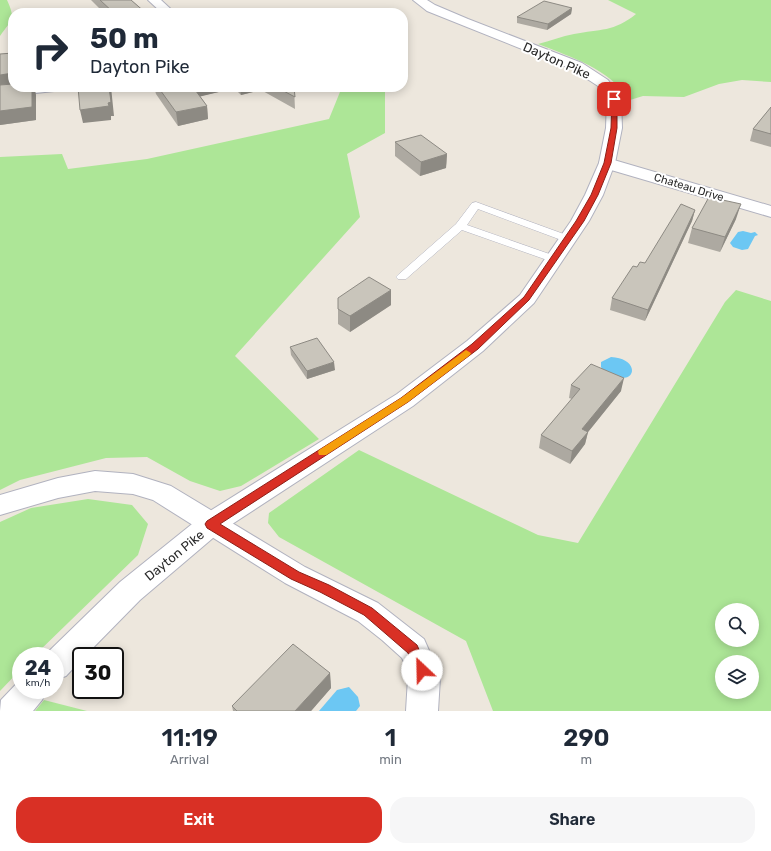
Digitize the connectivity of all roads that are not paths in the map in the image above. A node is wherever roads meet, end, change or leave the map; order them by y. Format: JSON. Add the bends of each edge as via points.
{"nodes":[{"id":1,"x":154,"y":0,"type":"edge"},
{"id":2,"x":419,"y":0,"type":"edge"},
{"id":3,"x":163,"y":8,"type":"edge"},
{"id":4,"x":607,"y":163,"type":"junction"},
{"id":5,"x":771,"y":212,"type":"edge"},
{"id":6,"x":460,"y":226,"type":"junction"},
{"id":7,"x":568,"y":239,"type":"junction"},
{"id":8,"x":554,"y":259,"type":"junction"},
{"id":9,"x":402,"y":276,"type":"dead end"},
{"id":10,"x":0,"y":505,"type":"edge"},
{"id":11,"x":211,"y":524,"type":"junction"},
{"id":12,"x":64,"y":657,"type":"edge"},
{"id":13,"x":23,"y":699,"type":"edge"},
{"id":14,"x":12,"y":711,"type":"edge"},
{"id":15,"x":422,"y":711,"type":"edge"}],
"edges":[{"from":1,"to":3,"type":"street"},
{"from":2,"to":4,"type":"street","name":"Dayton Pike","via":[[464,22],[577,66],[603,83],[614,99],[615,107]]},
{"from":4,"to":5,"type":"street","name":"Chateau Drive"},
{"from":4,"to":7,"type":"street","name":"Dayton Pike","via":[[594,195]]},
{"from":6,"to":7,"type":"lane","via":[[476,205]]},
{"from":6,"to":8,"type":"lane"},
{"from":6,"to":9,"type":"lane"},
{"from":7,"to":8,"type":"street","name":"Dayton Pike"},
{"from":8,"to":11,"type":"street","name":"Dayton Pike","via":[[526,299],[475,346],[405,400]]},
{"from":10,"to":11,"type":"street","via":[[95,480],[133,484],[162,493]]},
{"from":11,"to":12,"type":"street","name":"Dayton Pike","via":[[130,590]]},
{"from":11,"to":15,"type":"street","via":[[295,575],[368,612],[393,631],[413,649],[420,662],[424,678]]},
{"from":13,"to":14,"type":"street"}]}
